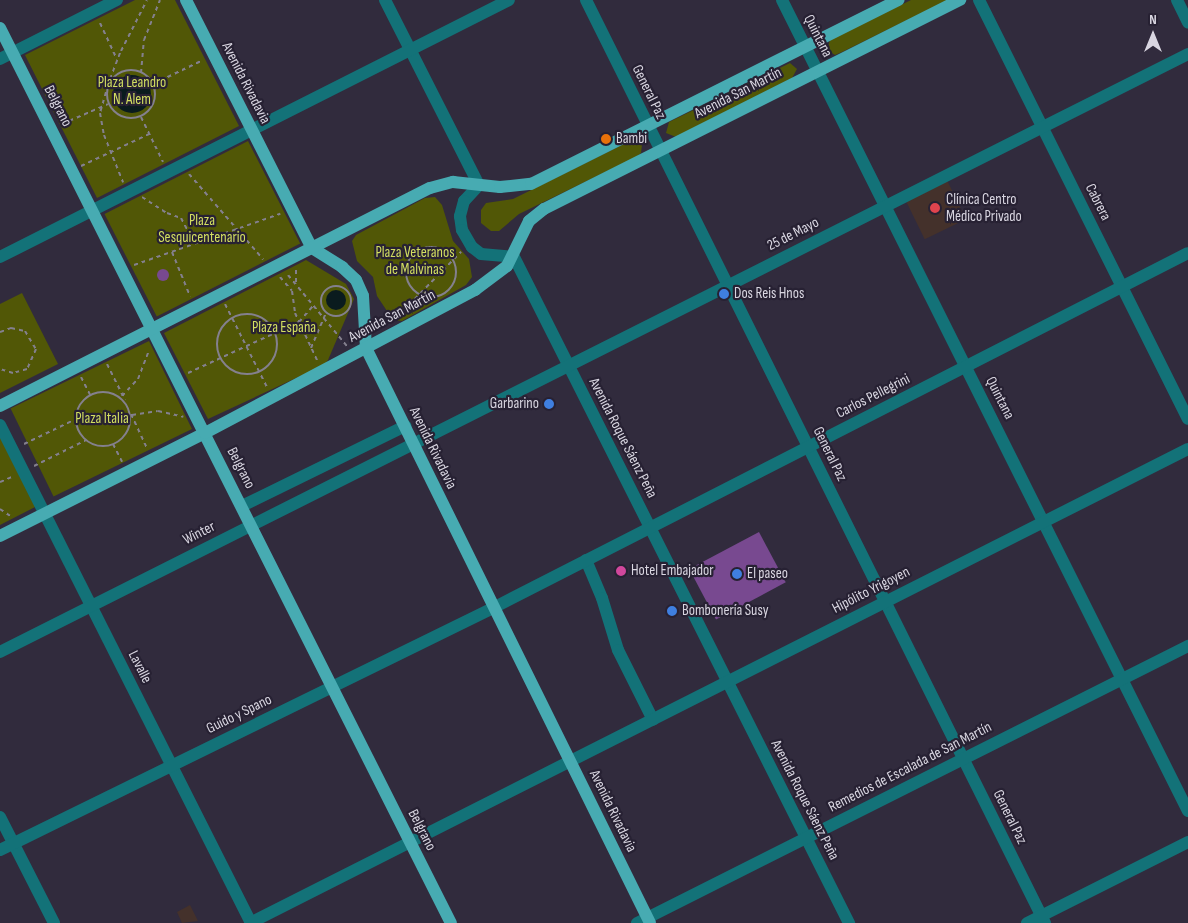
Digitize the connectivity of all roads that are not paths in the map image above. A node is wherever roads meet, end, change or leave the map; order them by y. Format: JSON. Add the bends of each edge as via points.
{"nodes":[{"id":1,"x":117,"y":0,"type":"edge"},
{"id":2,"x":186,"y":0,"type":"edge"},
{"id":3,"x":385,"y":0,"type":"edge"},
{"id":4,"x":509,"y":0,"type":"edge"},
{"id":5,"x":586,"y":0,"type":"edge"},
{"id":6,"x":782,"y":0,"type":"edge"},
{"id":7,"x":899,"y":0,"type":"edge"},
{"id":8,"x":960,"y":0,"type":"edge"},
{"id":9,"x":979,"y":0,"type":"edge"},
{"id":10,"x":1177,"y":0,"type":"edge"},
{"id":11,"x":1188,"y":23,"type":"edge"},
{"id":12,"x":0,"y":28,"type":"edge"},
{"id":13,"x":806,"y":47,"type":"junction"},
{"id":14,"x":411,"y":51,"type":"junction"},
{"id":15,"x":12,"y":52,"type":"junction"},
{"id":16,"x":1188,"y":54,"type":"edge"},
{"id":17,"x":0,"y":59,"type":"edge"},
{"id":18,"x":818,"y":71,"type":"junction"},
{"id":19,"x":648,"y":126,"type":"junction"},
{"id":20,"x":1042,"y":127,"type":"junction"},
{"id":21,"x":253,"y":132,"type":"junction"},
{"id":22,"x":660,"y":150,"type":"junction"},
{"id":23,"x":479,"y":185,"type":"junction"},
{"id":24,"x":885,"y":206,"type":"junction"},
{"id":25,"x":93,"y":211,"type":"junction"},
{"id":26,"x":312,"y":248,"type":"junction"},
{"id":27,"x":1188,"y":253,"type":"edge"},
{"id":28,"x":0,"y":257,"type":"edge"},
{"id":29,"x":514,"y":257,"type":"junction"},
{"id":30,"x":728,"y":285,"type":"junction"},
{"id":31,"x":1122,"y":287,"type":"junction"},
{"id":32,"x":153,"y":331,"type":"junction"},
{"id":33,"x":361,"y":351,"type":"junction"},
{"id":34,"x":568,"y":366,"type":"junction"},
{"id":35,"x":966,"y":367,"type":"junction"},
{"id":36,"x":0,"y":406,"type":"edge"},
{"id":37,"x":1188,"y":419,"type":"edge"},
{"id":38,"x":0,"y":425,"type":"edge"},
{"id":39,"x":405,"y":426,"type":"junction"},
{"id":40,"x":202,"y":428,"type":"junction"},
{"id":41,"x":413,"y":444,"type":"junction"},
{"id":42,"x":808,"y":447,"type":"junction"},
{"id":43,"x":1188,"y":449,"type":"edge"},
{"id":44,"x":242,"y":506,"type":"junction"},
{"id":45,"x":45,"y":514,"type":"junction"},
{"id":46,"x":1043,"y":522,"type":"junction"},
{"id":47,"x":252,"y":525,"type":"junction"},
{"id":48,"x":650,"y":528,"type":"junction"},
{"id":49,"x":0,"y":536,"type":"edge"},
{"id":50,"x":586,"y":560,"type":"junction"},
{"id":51,"x":885,"y":602,"type":"junction"},
{"id":52,"x":91,"y":605,"type":"junction"},
{"id":53,"x":493,"y":608,"type":"junction"},
{"id":54,"x":1188,"y":646,"type":"edge"},
{"id":55,"x":0,"y":652,"type":"edge"},
{"id":56,"x":1122,"y":679,"type":"junction"},
{"id":57,"x":727,"y":681,"type":"junction"},
{"id":58,"x":332,"y":687,"type":"junction"},
{"id":59,"x":653,"y":720,"type":"junction"},
{"id":60,"x":963,"y":759,"type":"junction"},
{"id":61,"x":571,"y":763,"type":"junction"},
{"id":62,"x":171,"y":764,"type":"junction"},
{"id":63,"x":1188,"y":811,"type":"edge"},
{"id":64,"x":0,"y":817,"type":"edge"},
{"id":65,"x":806,"y":838,"type":"junction"},
{"id":66,"x":1188,"y":842,"type":"edge"},
{"id":67,"x":411,"y":843,"type":"junction"},
{"id":68,"x":14,"y":844,"type":"junction"},
{"id":69,"x":0,"y":850,"type":"edge"},
{"id":70,"x":1043,"y":919,"type":"edge"},
{"id":71,"x":645,"y":921,"type":"edge"},
{"id":72,"x":54,"y":923,"type":"edge"},
{"id":73,"x":251,"y":923,"type":"edge"},
{"id":74,"x":451,"y":923,"type":"edge"},
{"id":75,"x":849,"y":923,"type":"edge"},
{"id":76,"x":1027,"y":923,"type":"edge"}],
"edges":[{"from":1,"to":15,"type":"street"},
{"from":2,"to":21,"type":"main road","name":"Avenida Rivadavia"},
{"from":3,"to":14,"type":"street"},
{"from":4,"to":14,"type":"street"},
{"from":5,"to":19,"type":"street","name":"General Paz"},
{"from":6,"to":13,"type":"street","name":"Quintana"},
{"from":7,"to":13,"type":"main road","name":"Avenida San Martín"},
{"from":8,"to":18,"type":"main road","name":"Avenida San Martín"},
{"from":9,"to":20,"type":"street","name":"Cabrera"},
{"from":10,"to":11,"type":"street"},
{"from":12,"to":15,"type":"main road","name":"Belgrano"},
{"from":13,"to":18,"type":"street","name":"Quintana"},
{"from":13,"to":19,"type":"main road","name":"Avenida San Martín"},
{"from":14,"to":21,"type":"street"},
{"from":14,"to":23,"type":"street"},
{"from":15,"to":17,"type":"street"},
{"from":15,"to":25,"type":"main road","name":"Belgrano"},
{"from":16,"to":20,"type":"street","name":"25 de Mayo"},
{"from":18,"to":22,"type":"main road","name":"Avenida San Martín"},
{"from":18,"to":24,"type":"street","name":"Quintana"},
{"from":19,"to":22,"type":"street","name":"General Paz"},
{"from":19,"to":23,"type":"main road","name":"Avenida San Martín","via":[[531,184],[513,187]]},
{"from":20,"to":24,"type":"street","name":"25 de Mayo"},
{"from":20,"to":31,"type":"street","name":"Cabrera"},
{"from":21,"to":25,"type":"street"},
{"from":21,"to":26,"type":"main road","name":"Avenida Rivadavia"},
{"from":22,"to":29,"type":"main road","name":"Avenida San Martín","via":[[544,209],[529,222]]},
{"from":22,"to":30,"type":"street","name":"General Paz"},
{"from":23,"to":26,"type":"main road","name":"Avenida San Martín","via":[[440,184]]},
{"from":23,"to":29,"type":"street","via":[[464,202],[460,216],[462,230],[470,244],[482,254]]},
{"from":24,"to":30,"type":"street","name":"25 de Mayo"},
{"from":24,"to":35,"type":"street","name":"Quintana"},
{"from":25,"to":28,"type":"street"},
{"from":25,"to":32,"type":"main road","name":"Belgrano"},
{"from":26,"to":32,"type":"main road","name":"Avenida San Martín"},
{"from":26,"to":33,"type":"main road","name":"Avenida Rivadavia","via":[[356,280],[363,296]]},
{"from":27,"to":31,"type":"street","name":"Carlos Pellegrini"},
{"from":29,"to":33,"type":"main road","name":"Avenida San Martín","via":[[497,275],[475,290]]},
{"from":29,"to":34,"type":"street","name":"Avenida Roque Sáenz Peña"},
{"from":30,"to":34,"type":"street","name":"25 de Mayo"},
{"from":30,"to":42,"type":"street","name":"General Paz"},
{"from":31,"to":35,"type":"street","name":"Carlos Pellegrini"},
{"from":31,"to":37,"type":"street","name":"Cabrera"},
{"from":32,"to":36,"type":"main road","name":"Avenida San Martín"},
{"from":32,"to":40,"type":"main road","name":"Belgrano"},
{"from":33,"to":39,"type":"main road","name":"Avenida Rivadavia"},
{"from":33,"to":40,"type":"main road","name":"Avenida San Martín","via":[[272,398]]},
{"from":34,"to":41,"type":"street","name":"25 de Mayo"},
{"from":34,"to":48,"type":"street","name":"Avenida Roque Sáenz Peña"},
{"from":35,"to":42,"type":"street","name":"Carlos Pellegrini"},
{"from":35,"to":46,"type":"street","name":"Quintana"},
{"from":38,"to":45,"type":"street","name":"Lavalle"},
{"from":39,"to":41,"type":"main road","name":"Avenida Rivadavia"},
{"from":39,"to":44,"type":"street"},
{"from":40,"to":44,"type":"main road","name":"Belgrano"},
{"from":40,"to":45,"type":"main road","name":"Avenida San Martín","via":[[153,460]]},
{"from":41,"to":47,"type":"street","name":"Winter"},
{"from":41,"to":53,"type":"main road","name":"Avenida Rivadavia"},
{"from":42,"to":48,"type":"street","name":"Carlos Pellegrini"},
{"from":42,"to":51,"type":"street","name":"General Paz"},
{"from":43,"to":46,"type":"street","name":"Hipólito Yrigoyen"},
{"from":44,"to":47,"type":"main road","name":"Belgrano"},
{"from":45,"to":49,"type":"main road","name":"Avenida San Martín"},
{"from":45,"to":52,"type":"street","name":"Lavalle"},
{"from":46,"to":51,"type":"street","name":"Hipólito Yrigoyen"},
{"from":46,"to":56,"type":"street","name":"Quintana"},
{"from":47,"to":52,"type":"street","name":"Winter"},
{"from":47,"to":58,"type":"main road","name":"Belgrano"},
{"from":48,"to":50,"type":"street","name":"Carlos Pellegrini"},
{"from":48,"to":57,"type":"street","name":"Avenida Roque Sáenz Peña"},
{"from":50,"to":53,"type":"street","name":"Carlos Pellegrini"},
{"from":50,"to":59,"type":"street","via":[[618,650]]},
{"from":51,"to":57,"type":"street","name":"Hipólito Yrigoyen"},
{"from":51,"to":60,"type":"street","name":"General Paz"},
{"from":52,"to":55,"type":"street","name":"Winter"},
{"from":52,"to":62,"type":"street","name":"Lavalle"},
{"from":53,"to":58,"type":"street","name":"Guido y Spano"},
{"from":53,"to":61,"type":"main road","name":"Avenida Rivadavia"},
{"from":54,"to":56,"type":"street","name":"Remedios de Escalada de San Martín"},
{"from":56,"to":60,"type":"street","name":"Remedios de Escalada de San Martín"},
{"from":56,"to":63,"type":"street","name":"Quintana"},
{"from":57,"to":59,"type":"street","name":"Hipólito Yrigoyen"},
{"from":57,"to":65,"type":"street","name":"Avenida Roque Sáenz Peña"},
{"from":58,"to":62,"type":"street","name":"Guido y Spano"},
{"from":58,"to":67,"type":"main road","name":"Belgrano"},
{"from":59,"to":61,"type":"street","name":"Hipólito Yrigoyen"},
{"from":60,"to":65,"type":"street","name":"Remedios de Escalada de San Martín"},
{"from":60,"to":70,"type":"street","name":"General Paz"},
{"from":61,"to":67,"type":"street","name":"Hipólito Yrigoyen"},
{"from":61,"to":71,"type":"main road","name":"Avenida Rivadavia"},
{"from":62,"to":68,"type":"street","name":"Guido y Spano"},
{"from":62,"to":73,"type":"street","name":"Lavalle"},
{"from":64,"to":68,"type":"street"},
{"from":65,"to":71,"type":"street","name":"Remedios de Escalada de San Martín"},
{"from":65,"to":75,"type":"street","name":"Avenida Roque Sáenz Peña"},
{"from":66,"to":70,"type":"street"},
{"from":67,"to":73,"type":"street","name":"Hipólito Yrigoyen"},
{"from":67,"to":74,"type":"main road","name":"Belgrano"},
{"from":68,"to":69,"type":"street","name":"Guido y Spano"},
{"from":68,"to":72,"type":"street"},
{"from":70,"to":76,"type":"street"}]}
